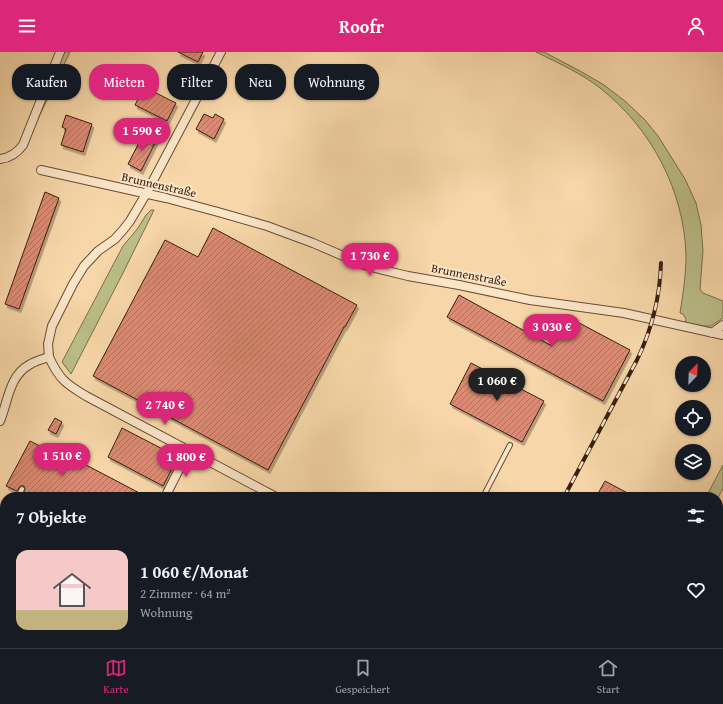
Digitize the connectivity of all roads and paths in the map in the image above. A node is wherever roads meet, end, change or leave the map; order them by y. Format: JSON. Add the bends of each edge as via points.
{"nodes":[{"id":1,"x":60,"y":52,"type":"edge"},
{"id":2,"x":221,"y":52,"type":"edge"},
{"id":3,"x":0,"y":159,"type":"edge"},
{"id":4,"x":41,"y":170,"type":"dead end"},
{"id":5,"x":146,"y":194,"type":"junction"},
{"id":6,"x":723,"y":325,"type":"edge"},
{"id":7,"x":712,"y":332,"type":"junction"},
{"id":8,"x":723,"y":335,"type":"edge"},
{"id":9,"x":49,"y":357,"type":"junction"},
{"id":10,"x":0,"y":422,"type":"edge"},
{"id":11,"x":510,"y":445,"type":"dead end"},
{"id":12,"x":189,"y":450,"type":"junction"},
{"id":13,"x":168,"y":492,"type":"edge"},
{"id":14,"x":267,"y":492,"type":"edge"},
{"id":15,"x":486,"y":492,"type":"edge"}],
"edges":[{"from":1,"to":3,"type":"street","via":[[23,145],[10,157]]},
{"from":2,"to":5,"type":"street"},
{"from":4,"to":5,"type":"street","name":"Brunnenstraße"},
{"from":5,"to":7,"type":"street","name":"Brunnenstraße","via":[[267,226],[364,265],[383,270],[530,300],[624,313]]},
{"from":5,"to":9,"type":"street","via":[[123,230],[84,266],[73,284],[52,326],[48,344]]},
{"from":6,"to":7,"type":"street"},
{"from":7,"to":8,"type":"street","name":"Brunnenstraße"},
{"from":9,"to":10,"type":"street","via":[[34,362],[21,371],[9,390]]},
{"from":9,"to":12,"type":"street","via":[[61,379],[70,386]]},
{"from":11,"to":15,"type":"lane"},
{"from":12,"to":13,"type":"street"},
{"from":12,"to":14,"type":"street"}]}
